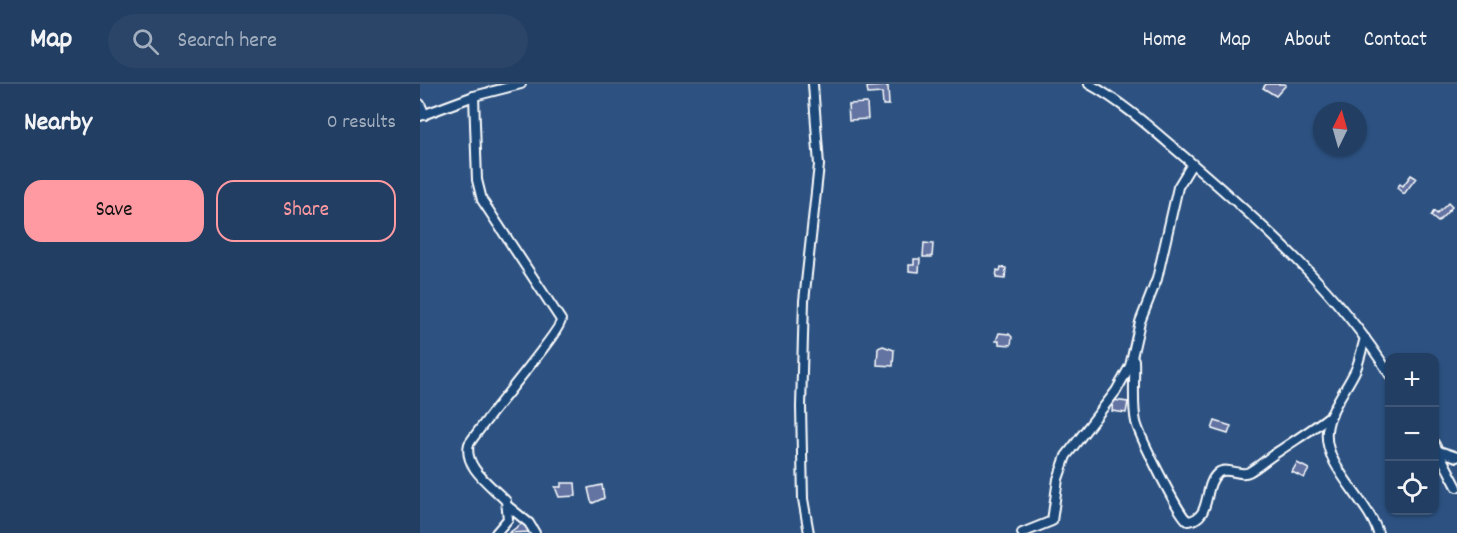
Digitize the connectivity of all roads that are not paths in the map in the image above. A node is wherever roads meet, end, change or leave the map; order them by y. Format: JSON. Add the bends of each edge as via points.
{"nodes":[{"id":1,"x":521,"y":84,"type":"edge"},
{"id":2,"x":813,"y":84,"type":"edge"},
{"id":3,"x":1089,"y":84,"type":"edge"},
{"id":4,"x":474,"y":96,"type":"junction"},
{"id":5,"x":420,"y":104,"type":"edge"},
{"id":6,"x":422,"y":116,"type":"edge"},
{"id":7,"x":1192,"y":164,"type":"junction"},
{"id":8,"x":1365,"y":338,"type":"junction"},
{"id":9,"x":1134,"y":356,"type":"junction"},
{"id":10,"x":1385,"y":369,"type":"edge"},
{"id":11,"x":1332,"y":414,"type":"junction"},
{"id":12,"x":1439,"y":448,"type":"edge"},
{"id":13,"x":1439,"y":451,"type":"edge"},
{"id":14,"x":1457,"y":457,"type":"edge"},
{"id":15,"x":1457,"y":487,"type":"edge"},
{"id":16,"x":508,"y":507,"type":"junction"},
{"id":17,"x":496,"y":533,"type":"edge"},
{"id":18,"x":535,"y":533,"type":"edge"},
{"id":19,"x":809,"y":533,"type":"edge"},
{"id":20,"x":1022,"y":533,"type":"edge"},
{"id":21,"x":1378,"y":533,"type":"edge"}],
"edges":[{"from":1,"to":4,"type":"street"},
{"from":2,"to":19,"type":"street","via":[[819,165],[803,310],[801,407],[803,499]]},
{"from":3,"to":7,"type":"street","via":[[1124,104]]},
{"from":4,"to":6,"type":"street"},
{"from":4,"to":16,"type":"street","via":[[477,180],[482,200],[561,320],[556,334],[469,444],[472,465]]},
{"from":5,"to":6,"type":"street"},
{"from":7,"to":8,"type":"street","via":[[1304,266]]},
{"from":7,"to":9,"type":"street","via":[[1175,195],[1157,279],[1140,322]]},
{"from":8,"to":10,"type":"street"},
{"from":8,"to":11,"type":"street","via":[[1356,369]]},
{"from":9,"to":11,"type":"street","via":[[1136,425],[1188,521],[1198,518],[1204,510],[1217,473],[1248,472]]},
{"from":9,"to":20,"type":"street","via":[[1116,391],[1066,456],[1052,521]]},
{"from":11,"to":21,"type":"street","via":[[1327,431],[1330,450],[1368,509]]},
{"from":12,"to":14,"type":"street"},
{"from":13,"to":15,"type":"street"},
{"from":16,"to":17,"type":"street","via":[[508,519]]},
{"from":16,"to":18,"type":"street","via":[[529,523]]}]}
